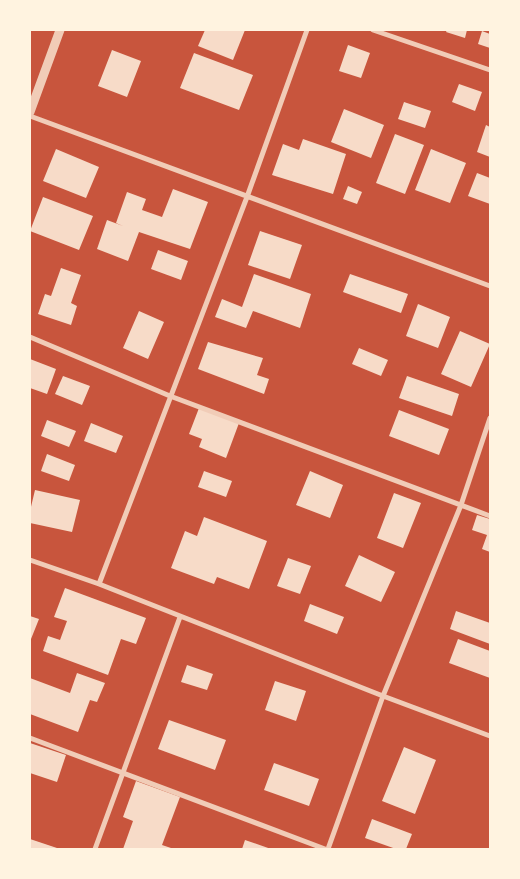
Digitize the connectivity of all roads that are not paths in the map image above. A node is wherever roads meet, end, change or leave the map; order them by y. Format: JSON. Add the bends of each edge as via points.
{"nodes":[{"id":1,"x":60,"y":30,"type":"edge"},
{"id":2,"x":307,"y":30,"type":"edge"},
{"id":3,"x":373,"y":30,"type":"edge"},
{"id":4,"x":490,"y":70,"type":"edge"},
{"id":5,"x":30,"y":112,"type":"edge"},
{"id":6,"x":30,"y":116,"type":"edge"},
{"id":7,"x":247,"y":197,"type":"junction"},
{"id":8,"x":490,"y":286,"type":"edge"},
{"id":9,"x":30,"y":337,"type":"edge"},
{"id":10,"x":170,"y":396,"type":"junction"},
{"id":11,"x":490,"y":418,"type":"edge"},
{"id":12,"x":460,"y":505,"type":"junction"},
{"id":13,"x":490,"y":516,"type":"edge"},
{"id":14,"x":30,"y":560,"type":"edge"},
{"id":15,"x":99,"y":584,"type":"junction"},
{"id":16,"x":180,"y":617,"type":"junction"},
{"id":17,"x":383,"y":696,"type":"junction"},
{"id":18,"x":490,"y":736,"type":"edge"},
{"id":19,"x":30,"y":738,"type":"edge"},
{"id":20,"x":122,"y":773,"type":"junction"},
{"id":21,"x":95,"y":849,"type":"edge"},
{"id":22,"x":326,"y":849,"type":"edge"}],
"edges":[{"from":1,"to":5,"type":"street"},
{"from":2,"to":7,"type":"street"},
{"from":3,"to":4,"type":"street"},
{"from":6,"to":7,"type":"street"},
{"from":7,"to":8,"type":"street"},
{"from":7,"to":10,"type":"street"},
{"from":9,"to":10,"type":"street"},
{"from":10,"to":12,"type":"street"},
{"from":10,"to":15,"type":"street"},
{"from":11,"to":12,"type":"street"},
{"from":12,"to":13,"type":"street"},
{"from":12,"to":17,"type":"street"},
{"from":14,"to":15,"type":"street"},
{"from":15,"to":16,"type":"street"},
{"from":16,"to":17,"type":"street"},
{"from":16,"to":20,"type":"street"},
{"from":17,"to":18,"type":"street"},
{"from":17,"to":22,"type":"street"},
{"from":19,"to":20,"type":"street"},
{"from":20,"to":21,"type":"street"},
{"from":20,"to":22,"type":"street"}]}
